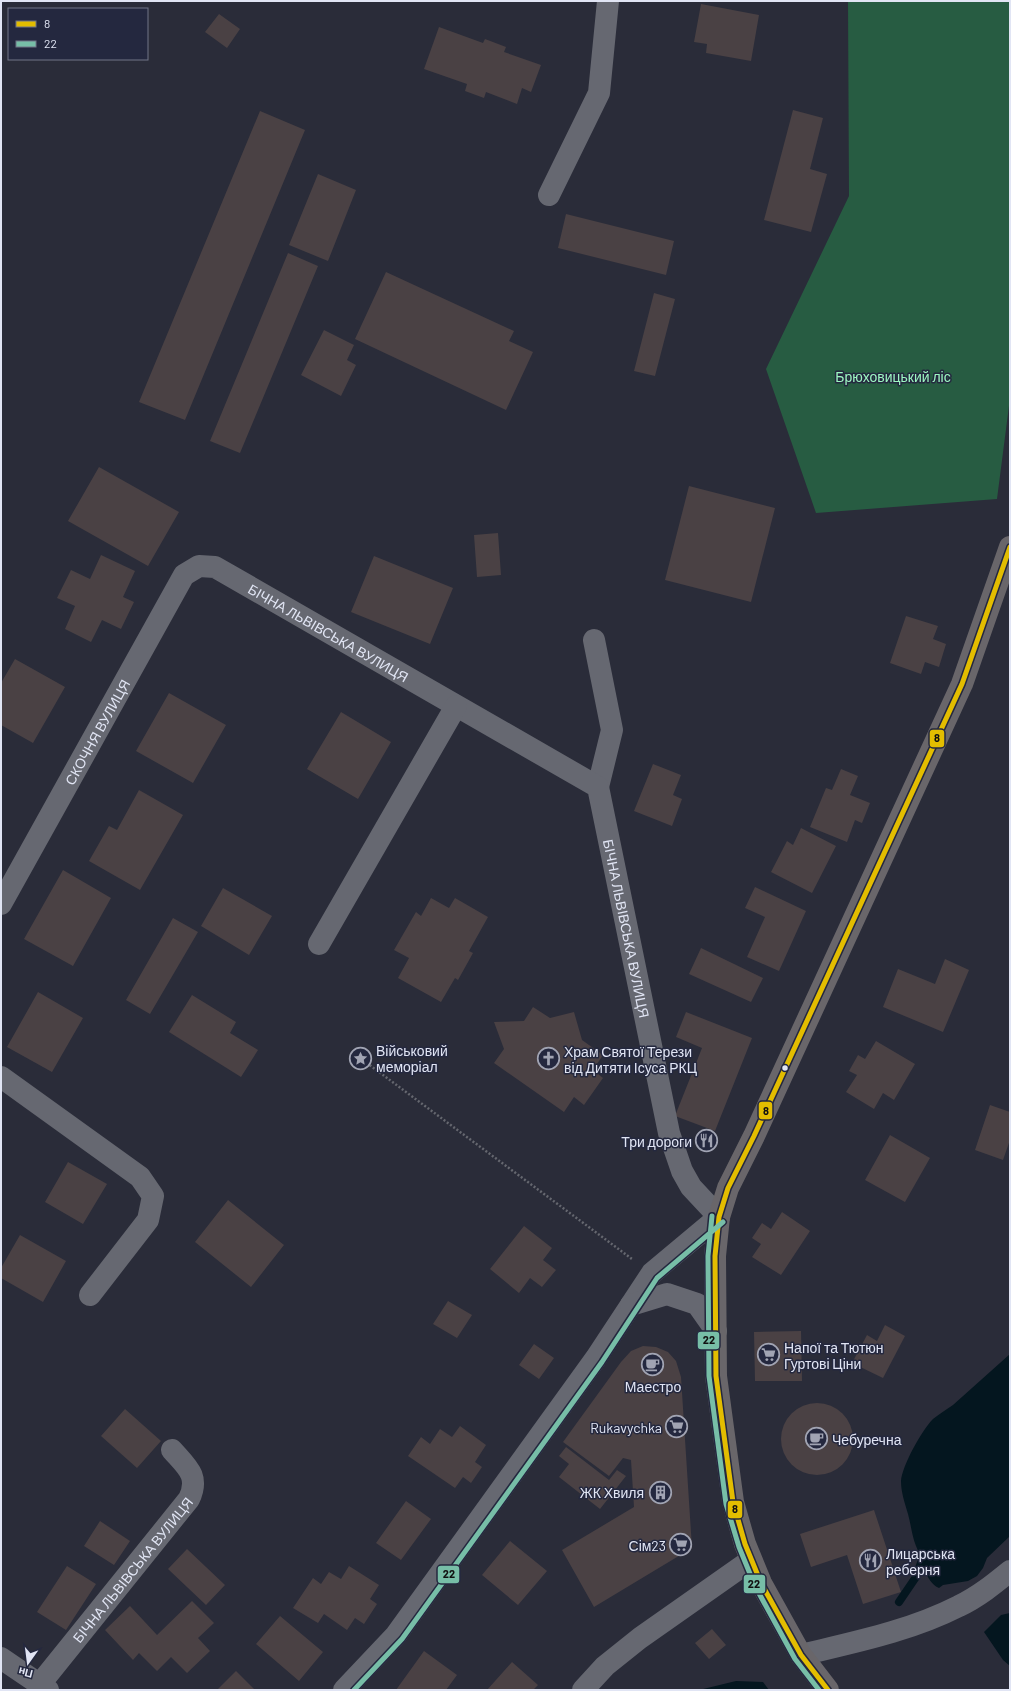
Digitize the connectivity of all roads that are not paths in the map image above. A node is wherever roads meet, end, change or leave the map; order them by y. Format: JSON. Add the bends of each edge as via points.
{"nodes":[{"id":1,"x":608,"y":1,"type":"edge"},
{"id":2,"x":549,"y":195,"type":"dead end"},
{"id":3,"x":1010,"y":547,"type":"edge"},
{"id":4,"x":199,"y":566,"type":"joint"},
{"id":5,"x":594,"y":640,"type":"dead end"},
{"id":6,"x":456,"y":706,"type":"junction"},
{"id":7,"x":598,"y":787,"type":"junction"},
{"id":8,"x":1,"y":904,"type":"edge"},
{"id":9,"x":319,"y":944,"type":"dead end"},
{"id":10,"x":1,"y":1077,"type":"edge"},
{"id":11,"x":719,"y":1217,"type":"junction"},
{"id":12,"x":90,"y":1295,"type":"dead end"},
{"id":13,"x":631,"y":1305,"type":"junction"},
{"id":14,"x":716,"y":1331,"type":"junction"},
{"id":15,"x":172,"y":1450,"type":"dead end"},
{"id":16,"x":752,"y":1560,"type":"junction"},
{"id":17,"x":1010,"y":1571,"type":"edge"},
{"id":18,"x":801,"y":1655,"type":"junction"},
{"id":19,"x":1,"y":1658,"type":"edge"},
{"id":20,"x":44,"y":1687,"type":"edge"},
{"id":21,"x":344,"y":1690,"type":"edge"},
{"id":22,"x":583,"y":1690,"type":"edge"},
{"id":23,"x":828,"y":1690,"type":"edge"}],
"edges":[{"from":1,"to":2,"type":"street","via":[[599,93]]},
{"from":3,"to":11,"type":"main road","via":[[962,684],[761,1122],[728,1188]]},
{"from":4,"to":6,"type":"street","name":"БІЧНА ЛЬВІВСЬКА ВУЛИЦЯ","via":[[214,567]]},
{"from":4,"to":8,"type":"street","name":"СКОЧНЯ ВУЛИЦЯ","via":[[184,575]]},
{"from":5,"to":7,"type":"street","via":[[612,730]]},
{"from":6,"to":7,"type":"street","name":"БІЧНА ЛЬВІВСЬКА ВУЛИЦЯ"},
{"from":6,"to":9,"type":"street"},
{"from":7,"to":11,"type":"street","name":"БІЧНА ЛЬВІВСЬКА ВУЛИЦЯ","via":[[669,1133],[691,1187]]},
{"from":10,"to":12,"type":"street","via":[[140,1177],[153,1196],[148,1220]]},
{"from":11,"to":13,"type":"street","via":[[652,1273]]},
{"from":11,"to":14,"type":"main road","via":[[715,1256]]},
{"from":13,"to":14,"type":"street","via":[[667,1294],[696,1304]]},
{"from":13,"to":21,"type":"street","via":[[596,1358],[396,1635]]},
{"from":14,"to":16,"type":"main road","via":[[716,1376],[733,1502]]},
{"from":15,"to":20,"type":"street","name":"БІЧНА ЛЬВІВСЬКА ВУЛИЦЯ","via":[[194,1477],[194,1489],[189,1499]]},
{"from":16,"to":18,"type":"main road","via":[[779,1618]]},
{"from":16,"to":22,"type":"street","via":[[640,1638],[605,1666]]},
{"from":17,"to":18,"type":"street","via":[[990,1588],[960,1606],[922,1623],[870,1639]]},
{"from":18,"to":23,"type":"main road"},
{"from":19,"to":20,"type":"street","name":"БІЧНА ЛЬВІВСЬКА ВУЛИЦЯ"}]}
